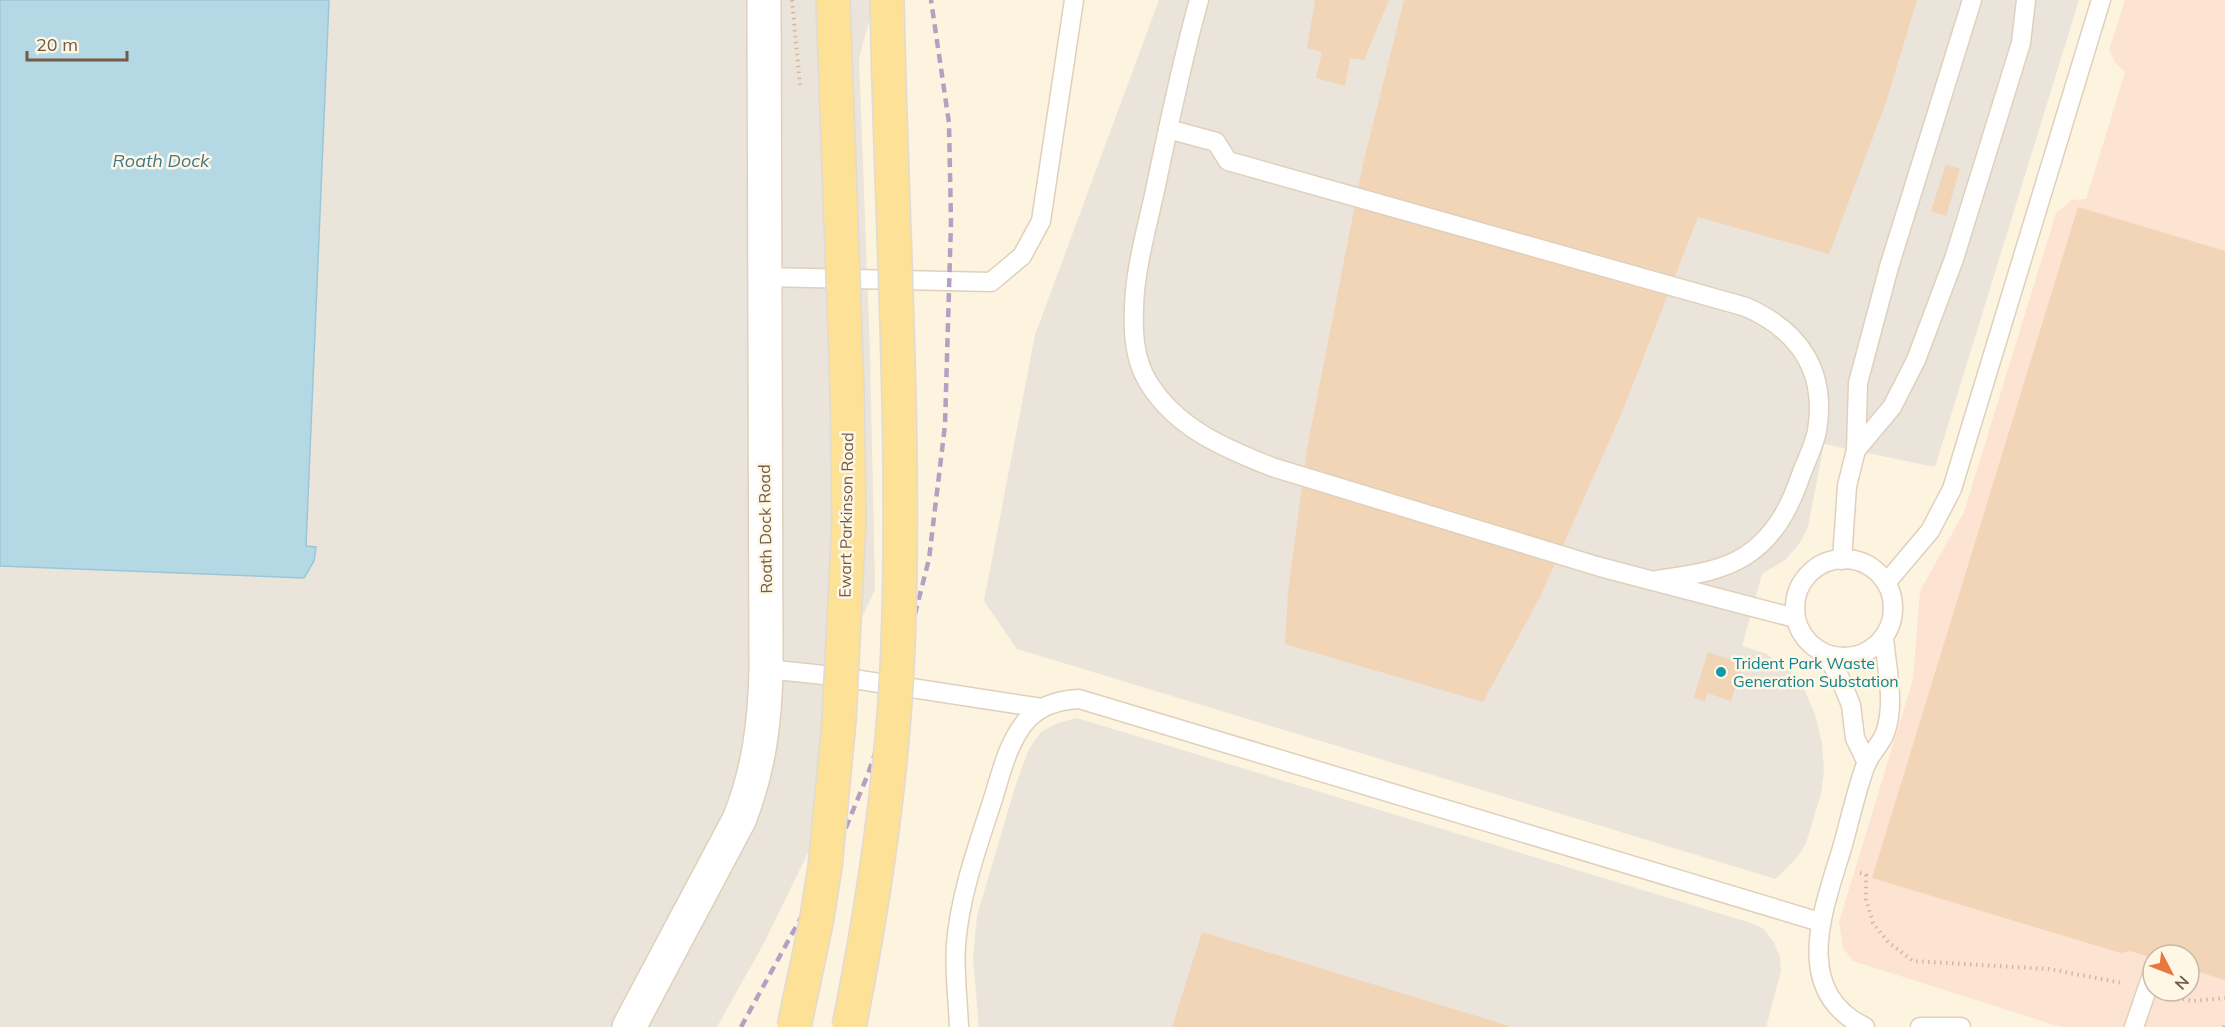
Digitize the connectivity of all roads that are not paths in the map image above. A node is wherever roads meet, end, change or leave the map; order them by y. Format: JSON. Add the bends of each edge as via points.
{"nodes":[{"id":1,"x":764,"y":0,"type":"edge"},
{"id":2,"x":833,"y":0,"type":"edge"},
{"id":3,"x":887,"y":0,"type":"edge"},
{"id":4,"x":1074,"y":0,"type":"edge"},
{"id":5,"x":1199,"y":0,"type":"edge"},
{"id":6,"x":1972,"y":0,"type":"edge"},
{"id":7,"x":2026,"y":0,"type":"edge"},
{"id":8,"x":2101,"y":0,"type":"edge"},
{"id":9,"x":1168,"y":129,"type":"junction"},
{"id":10,"x":765,"y":277,"type":"junction"},
{"id":11,"x":1856,"y":450,"type":"junction"},
{"id":12,"x":1842,"y":560,"type":"junction"},
{"id":13,"x":1649,"y":581,"type":"junction"},
{"id":14,"x":1886,"y":583,"type":"junction"},
{"id":15,"x":1795,"y":618,"type":"junction"},
{"id":16,"x":1884,"y":637,"type":"junction"},
{"id":17,"x":1825,"y":654,"type":"junction"},
{"id":18,"x":766,"y":669,"type":"junction"},
{"id":19,"x":1042,"y":708,"type":"junction"},
{"id":20,"x":1867,"y":763,"type":"junction"},
{"id":21,"x":1820,"y":922,"type":"junction"},
{"id":22,"x":2145,"y":1003,"type":"edge"},
{"id":23,"x":1844,"y":1022,"type":"edge"},
{"id":24,"x":629,"y":1027,"type":"edge"},
{"id":25,"x":795,"y":1027,"type":"edge"},
{"id":26,"x":849,"y":1027,"type":"edge"},
{"id":27,"x":959,"y":1027,"type":"edge"},
{"id":28,"x":1865,"y":1027,"type":"edge"},
{"id":29,"x":1920,"y":1027,"type":"edge"},
{"id":30,"x":1960,"y":1027,"type":"edge"},
{"id":31,"x":2134,"y":1027,"type":"edge"}],
"edges":[{"from":1,"to":10,"type":"street","name":"Roath Dock Road"},
{"from":2,"to":25,"type":"main road","name":"Ewart Parkinson Road","bridge":true,"via":[[848,389],[849,521],[839,721],[825,867]]},
{"from":3,"to":26,"type":"main road","bridge":true,"via":[[900,490],[898,649],[879,856]]},
{"from":4,"to":10,"type":"lane","via":[[1041,221],[1022,256],[991,282]]},
{"from":5,"to":9,"type":"lane"},
{"from":6,"to":11,"type":"lane","via":[[1889,267],[1861,373]]},
{"from":7,"to":11,"type":"lane","via":[[2021,43],[1954,260],[1916,360],[1892,407]]},
{"from":8,"to":14,"type":"lane","via":[[1952,489],[1930,531]]},
{"from":9,"to":13,"type":"lane","via":[[1134,305],[1135,348],[1146,380],[1165,407],[1225,448],[1272,467]]},
{"from":9,"to":13,"type":"lane","via":[[1216,142],[1228,161],[1746,308],[1767,316],[1793,336],[1810,364],[1819,401],[1817,433],[1779,525],[1745,556],[1711,572]]},
{"from":10,"to":18,"type":"street","name":"Roath Dock Road"},
{"from":11,"to":12,"type":"lane","via":[[1847,486]]},
{"from":12,"to":14,"type":"lane","via":[[1869,566]]},
{"from":12,"to":15,"type":"lane","via":[[1823,564],[1809,573],[1795,602]]},
{"from":13,"to":15,"type":"lane"},
{"from":14,"to":16,"type":"lane","via":[[1893,606]]},
{"from":15,"to":17,"type":"lane","via":[[1806,639]]},
{"from":16,"to":17,"type":"lane","via":[[1857,656]]},
{"from":16,"to":20,"type":"lane","via":[[1890,697],[1886,732]]},
{"from":17,"to":20,"type":"lane","via":[[1847,695],[1855,738]]},
{"from":18,"to":19,"type":"lane"},
{"from":18,"to":24,"type":"street","name":"Roath Dock Road","via":[[761,748],[749,796]]},
{"from":19,"to":21,"type":"lane","via":[[1059,700],[1079,699]]},
{"from":19,"to":27,"type":"lane","via":[[1026,721],[1010,747],[960,910],[956,947]]},
{"from":20,"to":21,"type":"lane"},
{"from":21,"to":23,"type":"lane","via":[[1818,956],[1822,977]]},
{"from":22,"to":31,"type":"lane"},
{"from":23,"to":28,"type":"lane"},
{"from":29,"to":30,"type":"lane"}]}
